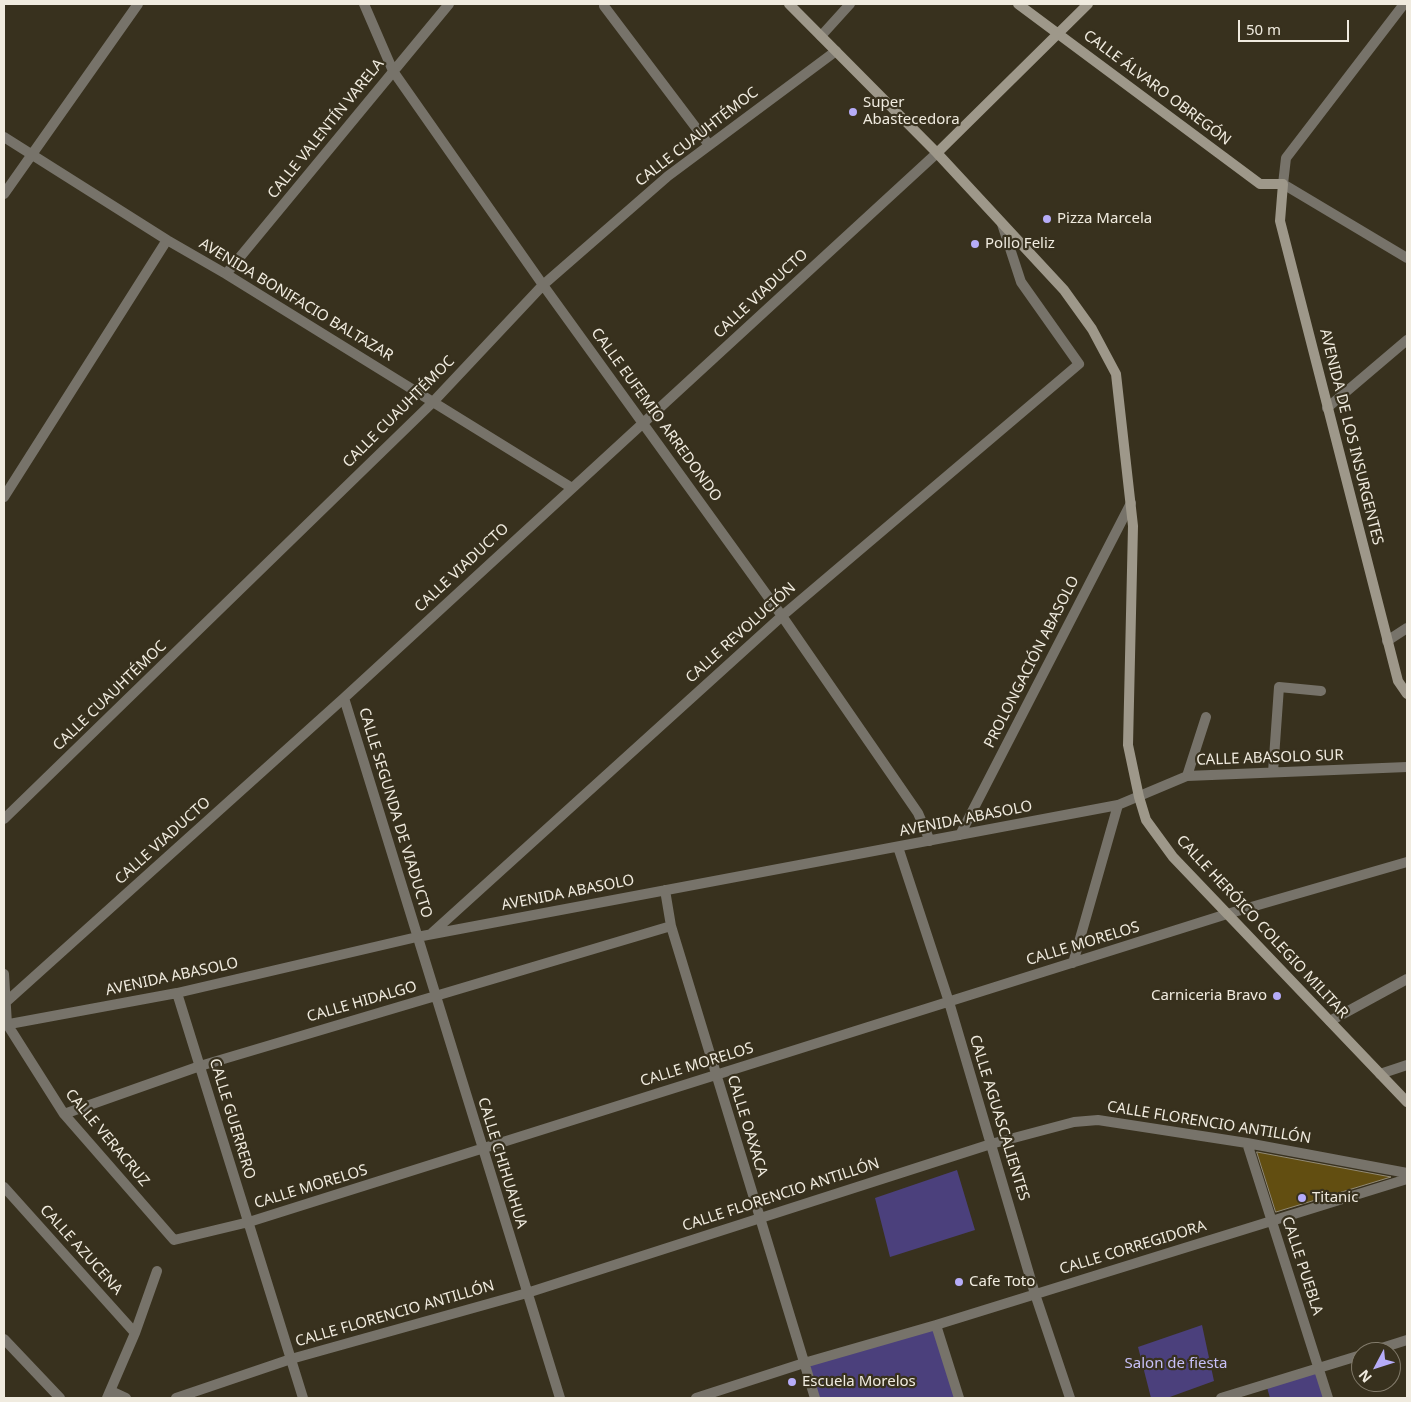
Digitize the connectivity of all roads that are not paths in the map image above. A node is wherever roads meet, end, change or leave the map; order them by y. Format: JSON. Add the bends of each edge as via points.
{"nodes":[{"id":1,"x":138,"y":4,"type":"edge"},
{"id":2,"x":364,"y":4,"type":"edge"},
{"id":3,"x":449,"y":4,"type":"edge"},
{"id":4,"x":789,"y":4,"type":"edge"},
{"id":5,"x":850,"y":4,"type":"edge"},
{"id":6,"x":1018,"y":4,"type":"edge"},
{"id":7,"x":1088,"y":4,"type":"edge"},
{"id":8,"x":1404,"y":4,"type":"edge"},
{"id":9,"x":604,"y":6,"type":"dead end"},
{"id":10,"x":1057,"y":33,"type":"junction"},
{"id":11,"x":821,"y":36,"type":"junction"},
{"id":12,"x":836,"y":51,"type":"junction"},
{"id":13,"x":393,"y":71,"type":"junction"},
{"id":14,"x":4,"y":137,"type":"edge"},
{"id":15,"x":709,"y":145,"type":"junction"},
{"id":16,"x":937,"y":153,"type":"junction"},
{"id":17,"x":32,"y":154,"type":"junction"},
{"id":18,"x":1283,"y":184,"type":"junction"},
{"id":19,"x":4,"y":194,"type":"edge"},
{"id":20,"x":1002,"y":224,"type":"junction"},
{"id":21,"x":167,"y":240,"type":"junction"},
{"id":22,"x":1407,"y":258,"type":"edge"},
{"id":23,"x":226,"y":274,"type":"junction"},
{"id":24,"x":544,"y":285,"type":"junction"},
{"id":25,"x":1407,"y":340,"type":"edge"},
{"id":26,"x":1079,"y":364,"type":"joint"},
{"id":27,"x":433,"y":402,"type":"junction"},
{"id":28,"x":1327,"y":408,"type":"junction"},
{"id":29,"x":643,"y":423,"type":"junction"},
{"id":30,"x":572,"y":488,"type":"junction"},
{"id":31,"x":4,"y":498,"type":"edge"},
{"id":32,"x":1131,"y":503,"type":"junction"},
{"id":33,"x":782,"y":616,"type":"junction"},
{"id":34,"x":1407,"y":628,"type":"edge"},
{"id":35,"x":1387,"y":641,"type":"junction"},
{"id":36,"x":1321,"y":691,"type":"dead end"},
{"id":37,"x":1407,"y":694,"type":"edge"},
{"id":38,"x":344,"y":698,"type":"junction"},
{"id":39,"x":1206,"y":717,"type":"dead end"},
{"id":40,"x":1407,"y":767,"type":"edge"},
{"id":41,"x":1273,"y":772,"type":"junction"},
{"id":42,"x":1187,"y":776,"type":"junction"},
{"id":43,"x":1139,"y":797,"type":"junction"},
{"id":44,"x":1118,"y":805,"type":"junction"},
{"id":45,"x":4,"y":819,"type":"edge"},
{"id":46,"x":960,"y":835,"type":"junction"},
{"id":47,"x":930,"y":840,"type":"junction"},
{"id":48,"x":898,"y":847,"type":"junction"},
{"id":49,"x":1407,"y":862,"type":"edge"},
{"id":50,"x":665,"y":890,"type":"junction"},
{"id":51,"x":1228,"y":914,"type":"junction"},
{"id":52,"x":671,"y":926,"type":"junction"},
{"id":53,"x":431,"y":934,"type":"junction"},
{"id":54,"x":417,"y":937,"type":"junction"},
{"id":55,"x":1073,"y":963,"type":"junction"},
{"id":56,"x":4,"y":974,"type":"edge"},
{"id":57,"x":1407,"y":979,"type":"edge"},
{"id":58,"x":177,"y":992,"type":"junction"},
{"id":59,"x":436,"y":996,"type":"junction"},
{"id":60,"x":6,"y":1002,"type":"junction"},
{"id":61,"x":948,"y":1002,"type":"junction"},
{"id":62,"x":1330,"y":1022,"type":"junction"},
{"id":63,"x":5,"y":1025,"type":"edge"},
{"id":64,"x":1407,"y":1064,"type":"edge"},
{"id":65,"x":200,"y":1066,"type":"junction"},
{"id":66,"x":1380,"y":1074,"type":"junction"},
{"id":67,"x":716,"y":1075,"type":"junction"},
{"id":68,"x":1407,"y":1102,"type":"edge"},
{"id":69,"x":64,"y":1114,"type":"junction"},
{"id":70,"x":1247,"y":1143,"type":"junction"},
{"id":71,"x":991,"y":1144,"type":"junction"},
{"id":72,"x":482,"y":1149,"type":"junction"},
{"id":73,"x":1407,"y":1172,"type":"edge"},
{"id":74,"x":1407,"y":1178,"type":"edge"},
{"id":75,"x":4,"y":1187,"type":"edge"},
{"id":76,"x":759,"y":1218,"type":"junction"},
{"id":77,"x":1272,"y":1221,"type":"junction"},
{"id":78,"x":249,"y":1222,"type":"junction"},
{"id":79,"x":174,"y":1240,"type":"joint"},
{"id":80,"x":156,"y":1271,"type":"dead end"},
{"id":81,"x":527,"y":1293,"type":"junction"},
{"id":82,"x":1035,"y":1294,"type":"junction"},
{"id":83,"x":936,"y":1325,"type":"junction"},
{"id":84,"x":135,"y":1333,"type":"junction"},
{"id":85,"x":4,"y":1339,"type":"edge"},
{"id":86,"x":1351,"y":1358,"type":"edge"},
{"id":87,"x":291,"y":1359,"type":"junction"},
{"id":88,"x":804,"y":1363,"type":"junction"},
{"id":89,"x":1319,"y":1368,"type":"junction"},
{"id":90,"x":109,"y":1394,"type":"edge"},
{"id":91,"x":60,"y":1398,"type":"edge"},
{"id":92,"x":126,"y":1398,"type":"edge"},
{"id":93,"x":176,"y":1398,"type":"edge"},
{"id":94,"x":304,"y":1398,"type":"edge"},
{"id":95,"x":560,"y":1398,"type":"edge"},
{"id":96,"x":696,"y":1398,"type":"edge"},
{"id":97,"x":815,"y":1398,"type":"edge"},
{"id":98,"x":959,"y":1398,"type":"edge"},
{"id":99,"x":1070,"y":1398,"type":"edge"},
{"id":100,"x":1221,"y":1398,"type":"edge"},
{"id":101,"x":1328,"y":1398,"type":"edge"}],
"edges":[{"from":1,"to":17,"type":"street"},
{"from":2,"to":13,"type":"street","name":"CALLE EUFEMIO ARREDONDO"},
{"from":3,"to":13,"type":"street","name":"CALLE VALENTÍN VARELA"},
{"from":4,"to":11,"type":"main road","name":"CALLE HERÓICO COLEGIO MILITAR"},
{"from":5,"to":11,"type":"street"},
{"from":6,"to":10,"type":"main road","name":"CALLE ÁLVARO OBREGÓN"},
{"from":7,"to":10,"type":"main road"},
{"from":8,"to":18,"type":"street","via":[[1286,158]]},
{"from":9,"to":15,"type":"street"},
{"from":10,"to":16,"type":"main road"},
{"from":10,"to":18,"type":"main road","name":"CALLE ÁLVARO OBREGÓN","via":[[1260,184]]},
{"from":11,"to":12,"type":"main road","name":"CALLE HERÓICO COLEGIO MILITAR"},
{"from":12,"to":15,"type":"street","name":"CALLE CUAUHTÉMOC"},
{"from":12,"to":16,"type":"main road","name":"CALLE HERÓICO COLEGIO MILITAR"},
{"from":13,"to":23,"type":"street","name":"CALLE VALENTÍN VARELA"},
{"from":13,"to":24,"type":"street","name":"CALLE EUFEMIO ARREDONDO"},
{"from":14,"to":17,"type":"street","name":"AVENIDA BONIFACIO BALTAZAR"},
{"from":15,"to":24,"type":"street","name":"CALLE CUAUHTÉMOC","via":[[668,176]]},
{"from":16,"to":20,"type":"main road","name":"CALLE HERÓICO COLEGIO MILITAR"},
{"from":16,"to":29,"type":"street","name":"CALLE VIADUCTO"},
{"from":17,"to":19,"type":"street"},
{"from":17,"to":21,"type":"street","name":"AVENIDA BONIFACIO BALTAZAR"},
{"from":18,"to":22,"type":"street"},
{"from":18,"to":28,"type":"main road","name":"AVENIDA DE LOS INSURGENTES","via":[[1280,220]]},
{"from":20,"to":26,"type":"street","name":"CALLE HERÓICO COLEGIO MILITAR","via":[[1021,282]]},
{"from":20,"to":32,"type":"main road","name":"CALLE HERÓICO COLEGIO MILITAR","via":[[1064,290],[1092,329],[1116,374]]},
{"from":21,"to":23,"type":"street","name":"AVENIDA BONIFACIO BALTAZAR"},
{"from":21,"to":31,"type":"street"},
{"from":23,"to":27,"type":"street","name":"AVENIDA BONIFACIO BALTAZAR"},
{"from":24,"to":27,"type":"street","name":"CALLE CUAUHTÉMOC"},
{"from":24,"to":29,"type":"street","name":"CALLE EUFEMIO ARREDONDO"},
{"from":25,"to":28,"type":"street"},
{"from":26,"to":33,"type":"street","name":"CALLE REVOLUCIÓN"},
{"from":27,"to":30,"type":"street","name":"AVENIDA BONIFACIO BALTAZAR"},
{"from":27,"to":45,"type":"street","name":"CALLE CUAUHTÉMOC"},
{"from":28,"to":35,"type":"main road","name":"AVENIDA DE LOS INSURGENTES"},
{"from":29,"to":30,"type":"street","name":"CALLE VIADUCTO"},
{"from":29,"to":33,"type":"street","name":"CALLE EUFEMIO ARREDONDO"},
{"from":30,"to":38,"type":"street","name":"CALLE VIADUCTO"},
{"from":32,"to":43,"type":"main road","name":"CALLE HERÓICO COLEGIO MILITAR","via":[[1134,526],[1128,745]]},
{"from":32,"to":46,"type":"street","name":"PROLONGACIÓN ABASOLO"},
{"from":33,"to":47,"type":"street","name":"CALLE EUFEMIO ARREDONDO","via":[[918,813]]},
{"from":33,"to":53,"type":"street","name":"CALLE REVOLUCIÓN"},
{"from":34,"to":35,"type":"street"},
{"from":35,"to":37,"type":"main road","name":"AVENIDA DE LOS INSURGENTES","via":[[1398,681]]},
{"from":36,"to":41,"type":"street","via":[[1279,687]]},
{"from":38,"to":54,"type":"street","name":"CALLE SEGUNDA DE VIADUCTO"},
{"from":38,"to":60,"type":"street","name":"CALLE VIADUCTO"},
{"from":39,"to":42,"type":"street"},
{"from":40,"to":41,"type":"street","name":"CALLE ABASOLO SUR"},
{"from":41,"to":42,"type":"street","name":"CALLE ABASOLO SUR"},
{"from":42,"to":43,"type":"street","name":"CALLE ABASOLO SUR"},
{"from":43,"to":44,"type":"street","name":"AVENIDA ABASOLO"},
{"from":43,"to":51,"type":"main road","name":"CALLE HERÓICO COLEGIO MILITAR","via":[[1146,820],[1173,857]]},
{"from":44,"to":46,"type":"street","name":"AVENIDA ABASOLO"},
{"from":44,"to":55,"type":"street"},
{"from":46,"to":47,"type":"street","name":"AVENIDA ABASOLO"},
{"from":47,"to":48,"type":"street","name":"AVENIDA ABASOLO"},
{"from":48,"to":50,"type":"street","name":"AVENIDA ABASOLO"},
{"from":48,"to":61,"type":"street","name":"CALLE AGUASCALIENTES"},
{"from":49,"to":51,"type":"street","name":"CALLE MORELOS"},
{"from":50,"to":52,"type":"street","name":"CALLE OAXACA"},
{"from":50,"to":53,"type":"street","name":"AVENIDA ABASOLO"},
{"from":51,"to":55,"type":"street","name":"CALLE MORELOS"},
{"from":51,"to":62,"type":"main road","name":"CALLE HERÓICO COLEGIO MILITAR"},
{"from":52,"to":59,"type":"street","name":"CALLE HIDALGO"},
{"from":52,"to":67,"type":"street","name":"CALLE OAXACA"},
{"from":53,"to":54,"type":"street","name":"AVENIDA ABASOLO"},
{"from":54,"to":58,"type":"street","name":"AVENIDA ABASOLO"},
{"from":54,"to":59,"type":"street","name":"CALLE CHIHUAHUA"},
{"from":55,"to":61,"type":"street","name":"CALLE MORELOS"},
{"from":56,"to":60,"type":"street"},
{"from":57,"to":62,"type":"street"},
{"from":58,"to":63,"type":"street","name":"AVENIDA ABASOLO"},
{"from":58,"to":65,"type":"street","name":"CALLE GUERRERO"},
{"from":59,"to":65,"type":"street","name":"CALLE HIDALGO"},
{"from":59,"to":72,"type":"street","name":"CALLE CHIHUAHUA"},
{"from":60,"to":63,"type":"street"},
{"from":61,"to":67,"type":"street","name":"CALLE MORELOS"},
{"from":61,"to":71,"type":"street","name":"CALLE AGUASCALIENTES"},
{"from":62,"to":66,"type":"main road","name":"CALLE HERÓICO COLEGIO MILITAR"},
{"from":63,"to":69,"type":"street","name":"CALLE VERACRUZ"},
{"from":64,"to":66,"type":"street"},
{"from":65,"to":69,"type":"street","name":"CALLE HIDALGO"},
{"from":65,"to":78,"type":"street","name":"CALLE GUERRERO"},
{"from":66,"to":68,"type":"main road","name":"CALLE HERÓICO COLEGIO MILITAR"},
{"from":67,"to":72,"type":"street","name":"CALLE MORELOS"},
{"from":67,"to":76,"type":"street","name":"CALLE OAXACA"},
{"from":69,"to":79,"type":"street","name":"CALLE VERACRUZ"},
{"from":70,"to":71,"type":"street","name":"CALLE FLORENCIO ANTILLÓN","via":[[1098,1120],[1074,1122]]},
{"from":70,"to":73,"type":"street","name":"CALLE FLORENCIO ANTILLÓN"},
{"from":70,"to":77,"type":"street","name":"CALLE PUEBLA"},
{"from":71,"to":76,"type":"street","name":"CALLE FLORENCIO ANTILLÓN"},
{"from":71,"to":82,"type":"street","name":"CALLE AGUASCALIENTES"},
{"from":72,"to":78,"type":"street","name":"CALLE MORELOS"},
{"from":72,"to":81,"type":"street","name":"CALLE CHIHUAHUA"},
{"from":74,"to":77,"type":"street","name":"CALLE CORREGIDORA"},
{"from":75,"to":84,"type":"street","name":"CALLE AZUCENA"},
{"from":76,"to":81,"type":"street","name":"CALLE FLORENCIO ANTILLÓN"},
{"from":76,"to":88,"type":"street","name":"CALLE OAXACA"},
{"from":77,"to":82,"type":"street","name":"CALLE CORREGIDORA"},
{"from":77,"to":89,"type":"street","name":"CALLE PUEBLA"},
{"from":78,"to":79,"type":"street","name":"CALLE MORELOS"},
{"from":78,"to":87,"type":"street","name":"CALLE GUERRERO"},
{"from":80,"to":84,"type":"street"},
{"from":81,"to":87,"type":"street","name":"CALLE FLORENCIO ANTILLÓN"},
{"from":81,"to":95,"type":"street","name":"CALLE CHIHUAHUA"},
{"from":82,"to":83,"type":"street","name":"CALLE CORREGIDORA"},
{"from":82,"to":99,"type":"street","name":"CALLE AGUASCALIENTES"},
{"from":83,"to":88,"type":"street","name":"CALLE CORREGIDORA"},
{"from":83,"to":98,"type":"street"},
{"from":84,"to":90,"type":"street"},
{"from":85,"to":91,"type":"street"},
{"from":86,"to":89,"type":"street"},
{"from":87,"to":93,"type":"street","name":"CALLE FLORENCIO ANTILLÓN"},
{"from":87,"to":94,"type":"street","name":"CALLE GUERRERO"},
{"from":88,"to":96,"type":"street","name":"CALLE CORREGIDORA"},
{"from":88,"to":97,"type":"street","name":"CALLE OAXACA"},
{"from":89,"to":100,"type":"street"},
{"from":89,"to":101,"type":"street","name":"CALLE PUEBLA"},
{"from":90,"to":92,"type":"street"}]}
